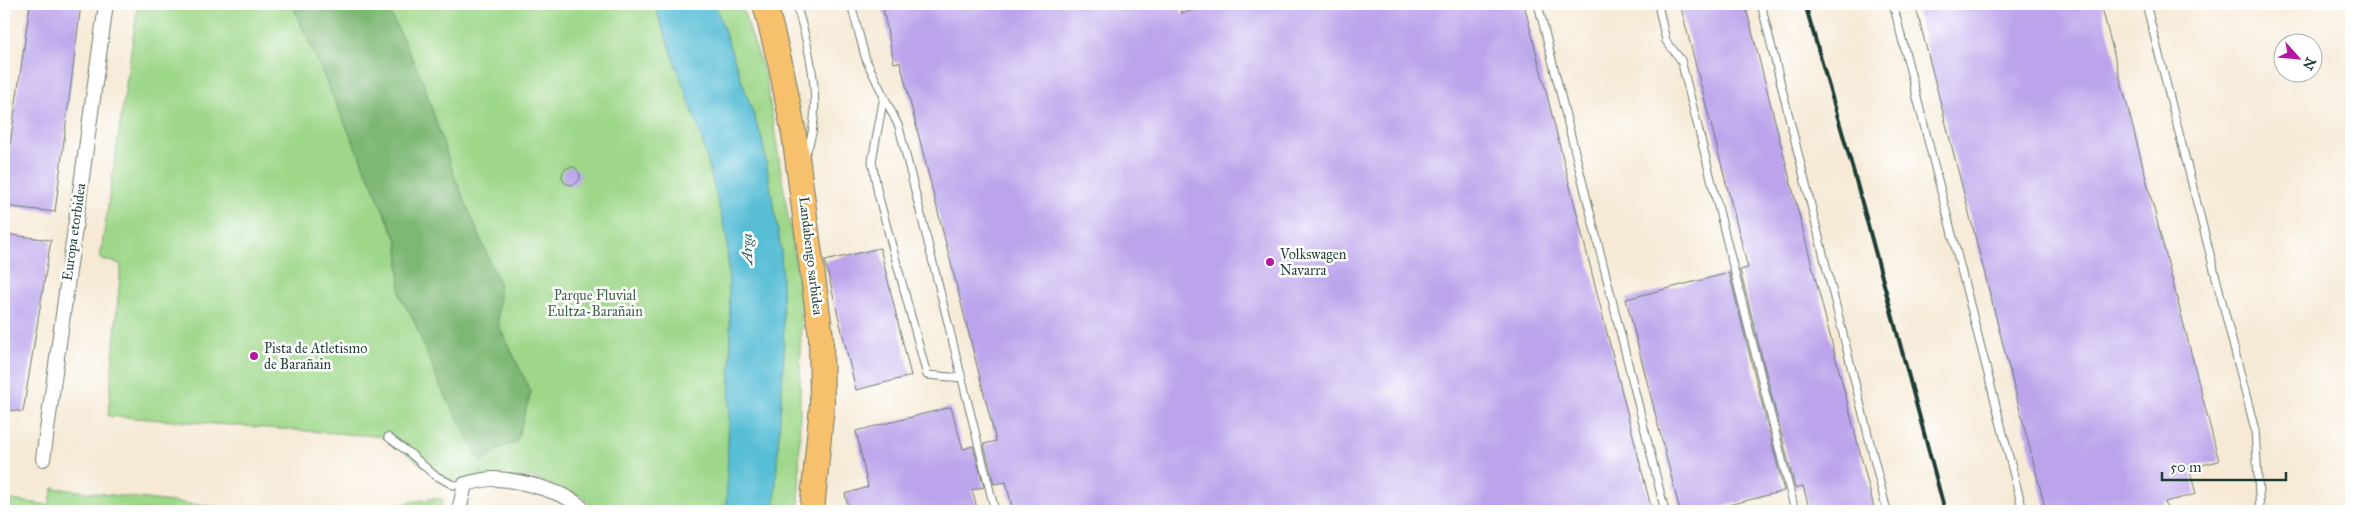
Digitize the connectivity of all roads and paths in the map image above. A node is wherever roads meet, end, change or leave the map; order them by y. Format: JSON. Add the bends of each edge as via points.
{"nodes":[{"id":1,"x":106,"y":4,"type":"edge"},
{"id":2,"x":765,"y":4,"type":"edge"},
{"id":3,"x":796,"y":4,"type":"edge"},
{"id":4,"x":851,"y":4,"type":"edge"},
{"id":5,"x":1538,"y":4,"type":"edge"},
{"id":6,"x":1658,"y":4,"type":"edge"},
{"id":7,"x":1761,"y":4,"type":"edge"},
{"id":8,"x":1893,"y":4,"type":"edge"},
{"id":9,"x":2146,"y":4,"type":"edge"},
{"id":10,"x":884,"y":96,"type":"junction"},
{"id":11,"x":799,"y":167,"type":"junction"},
{"id":12,"x":962,"y":378,"type":"junction"},
{"id":13,"x":388,"y":437,"type":"dead end"},
{"id":14,"x":43,"y":460,"type":"dead end"},
{"id":15,"x":465,"y":484,"type":"junction"},
{"id":16,"x":459,"y":511,"type":"edge"},
{"id":17,"x":584,"y":511,"type":"edge"},
{"id":18,"x":812,"y":511,"type":"edge"},
{"id":19,"x":995,"y":511,"type":"edge"},
{"id":20,"x":1665,"y":511,"type":"edge"},
{"id":21,"x":1745,"y":511,"type":"edge"},
{"id":22,"x":1755,"y":511,"type":"edge"},
{"id":23,"x":1795,"y":511,"type":"edge"},
{"id":24,"x":1887,"y":511,"type":"edge"},
{"id":25,"x":2023,"y":511,"type":"edge"},
{"id":26,"x":2260,"y":511,"type":"edge"}],
"edges":[{"from":1,"to":14,"type":"street","name":"Europa etorbidea"},
{"from":2,"to":11,"type":"highway","name":"Landabengo sarbidea","via":[[781,67]]},
{"from":3,"to":11,"type":"lane","via":[[815,98],[809,146]]},
{"from":4,"to":10,"type":"lane","via":[[866,60]]},
{"from":5,"to":20,"type":"lane"},
{"from":6,"to":23,"type":"lane","via":[[1666,41],[1682,60]]},
{"from":7,"to":24,"type":"lane"},
{"from":8,"to":25,"type":"lane"},
{"from":9,"to":26,"type":"lane","via":[[2255,430]]},
{"from":10,"to":12,"type":"lane","via":[[899,127]]},
{"from":10,"to":12,"type":"lane","via":[[872,161],[924,365],[927,375]]},
{"from":11,"to":18,"type":"highway","name":"Landabengo sarbidea","via":[[822,337],[822,405]]},
{"from":12,"to":19,"type":"lane"},
{"from":13,"to":15,"type":"lane","via":[[433,474],[453,485]]},
{"from":15,"to":16,"type":"street"},
{"from":15,"to":17,"type":"street","via":[[495,479],[525,484],[562,496]]},
{"from":21,"to":22,"type":"lane"}]}
